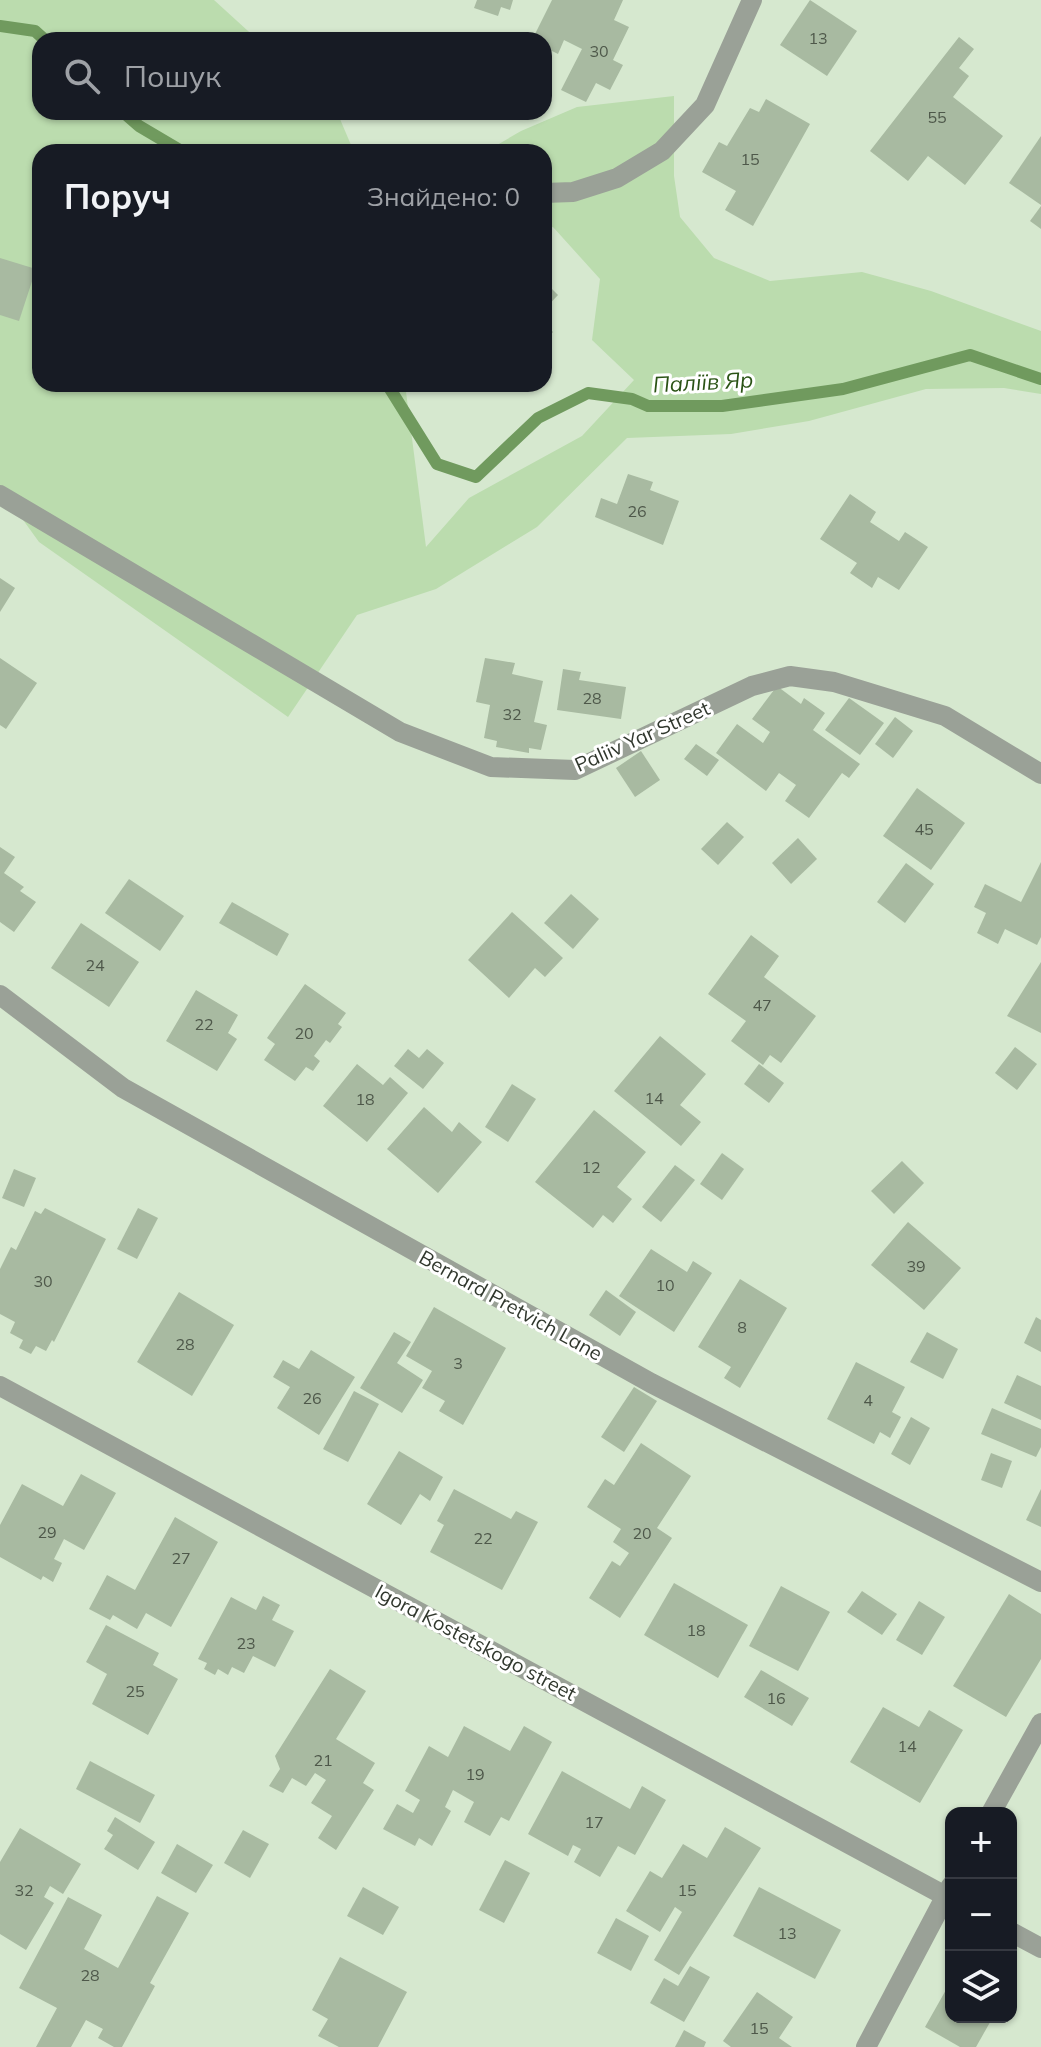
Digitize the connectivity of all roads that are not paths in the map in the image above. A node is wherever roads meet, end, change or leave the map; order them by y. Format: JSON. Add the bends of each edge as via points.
{"nodes":[{"id":1,"x":752,"y":0,"type":"edge"},
{"id":2,"x":552,"y":193,"type":"edge"},
{"id":3,"x":0,"y":495,"type":"edge"},
{"id":4,"x":1041,"y":774,"type":"edge"},
{"id":5,"x":0,"y":995,"type":"edge"},
{"id":6,"x":0,"y":1386,"type":"edge"},
{"id":7,"x":1041,"y":1582,"type":"edge"},
{"id":8,"x":1041,"y":1723,"type":"edge"},
{"id":9,"x":994,"y":1807,"type":"edge"},
{"id":10,"x":945,"y":1892,"type":"edge"},
{"id":11,"x":945,"y":1901,"type":"edge"},
{"id":12,"x":1017,"y":1935,"type":"edge"},
{"id":13,"x":1041,"y":1948,"type":"edge"},
{"id":14,"x":866,"y":2047,"type":"edge"}],
"edges":[{"from":1,"to":2,"type":"street","via":[[705,105],[662,151],[617,178]]},
{"from":3,"to":4,"type":"street","name":"Paliiv Yar Street","via":[[400,732],[491,767],[575,770],[752,686],[790,676],[834,682],[945,716]]},
{"from":5,"to":7,"type":"street","name":"Bernard Pretvich Lane","via":[[137,1096],[651,1383]]},
{"from":6,"to":10,"type":"street","name":"Igora Kostetskogo street"},
{"from":8,"to":9,"type":"street"},
{"from":11,"to":14,"type":"street"},
{"from":12,"to":13,"type":"street"}]}
